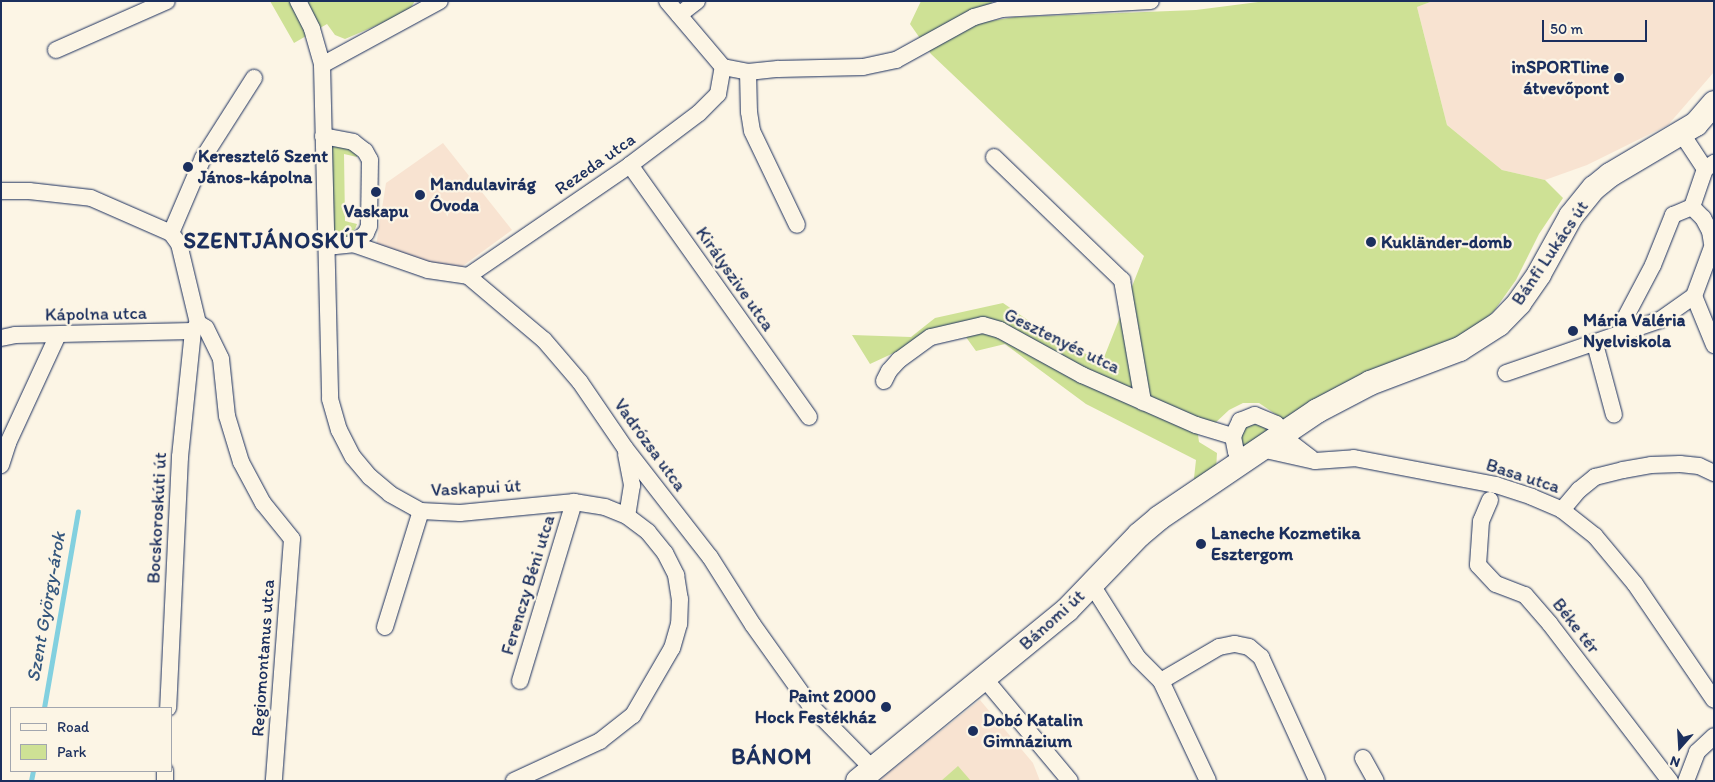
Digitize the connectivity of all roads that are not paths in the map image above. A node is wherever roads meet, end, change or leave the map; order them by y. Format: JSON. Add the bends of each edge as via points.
{"nodes":[{"id":1,"x":167,"y":1,"type":"edge"},
{"id":2,"x":298,"y":1,"type":"edge"},
{"id":3,"x":440,"y":1,"type":"edge"},
{"id":4,"x":667,"y":1,"type":"edge"},
{"id":5,"x":697,"y":1,"type":"edge"},
{"id":6,"x":1152,"y":1,"type":"edge"},
{"id":7,"x":678,"y":16,"type":"junction"},
{"id":8,"x":56,"y":50,"type":"dead end"},
{"id":9,"x":322,"y":65,"type":"junction"},
{"id":10,"x":724,"y":68,"type":"junction"},
{"id":11,"x":748,"y":72,"type":"junction"},
{"id":12,"x":254,"y":78,"type":"dead end"},
{"id":13,"x":1714,"y":103,"type":"edge"},
{"id":14,"x":1682,"y":134,"type":"junction"},
{"id":15,"x":323,"y":136,"type":"junction"},
{"id":16,"x":994,"y":157,"type":"dead end"},
{"id":17,"x":630,"y":165,"type":"junction"},
{"id":18,"x":1710,"y":166,"type":"edge"},
{"id":19,"x":1,"y":191,"type":"edge"},
{"id":20,"x":1692,"y":207,"type":"junction"},
{"id":21,"x":797,"y":225,"type":"dead end"},
{"id":22,"x":171,"y":233,"type":"junction"},
{"id":23,"x":1713,"y":243,"type":"edge"},
{"id":24,"x":354,"y":244,"type":"junction"},
{"id":25,"x":326,"y":247,"type":"junction"},
{"id":26,"x":468,"y":276,"type":"junction"},
{"id":27,"x":1694,"y":296,"type":"junction"},
{"id":28,"x":195,"y":327,"type":"junction"},
{"id":29,"x":58,"y":335,"type":"junction"},
{"id":30,"x":1620,"y":335,"type":"junction"},
{"id":31,"x":1,"y":338,"type":"edge"},
{"id":32,"x":1596,"y":344,"type":"junction"},
{"id":33,"x":1714,"y":345,"type":"edge"},
{"id":34,"x":1506,"y":373,"type":"dead end"},
{"id":35,"x":884,"y":381,"type":"dead end"},
{"id":36,"x":1143,"y":402,"type":"junction"},
{"id":37,"x":1614,"y":415,"type":"dead end"},
{"id":38,"x":809,"y":417,"type":"dead end"},
{"id":39,"x":1284,"y":433,"type":"junction"},
{"id":40,"x":1233,"y":436,"type":"junction"},
{"id":41,"x":625,"y":448,"type":"junction"},
{"id":42,"x":1254,"y":455,"type":"junction"},
{"id":43,"x":1315,"y":461,"type":"junction"},
{"id":44,"x":1,"y":465,"type":"edge"},
{"id":45,"x":1714,"y":473,"type":"edge"},
{"id":46,"x":1490,"y":500,"type":"dead end"},
{"id":47,"x":574,"y":502,"type":"junction"},
{"id":48,"x":1562,"y":510,"type":"junction"},
{"id":49,"x":421,"y":511,"type":"junction"},
{"id":50,"x":627,"y":516,"type":"junction"},
{"id":51,"x":1092,"y":585,"type":"junction"},
{"id":52,"x":385,"y":627,"type":"dead end"},
{"id":53,"x":984,"y":678,"type":"junction"},
{"id":54,"x":520,"y":681,"type":"dead end"},
{"id":55,"x":1161,"y":681,"type":"junction"},
{"id":56,"x":1714,"y":700,"type":"edge"},
{"id":57,"x":168,"y":707,"type":"edge"},
{"id":58,"x":1714,"y":736,"type":"edge"},
{"id":59,"x":1363,"y":758,"type":"dead end"},
{"id":60,"x":866,"y":775,"type":"edge"},
{"id":61,"x":1318,"y":780,"type":"edge"},
{"id":62,"x":274,"y":781,"type":"edge"},
{"id":63,"x":514,"y":781,"type":"edge"},
{"id":64,"x":1070,"y":781,"type":"edge"},
{"id":65,"x":1208,"y":781,"type":"edge"},
{"id":66,"x":1376,"y":781,"type":"edge"},
{"id":67,"x":1670,"y":781,"type":"edge"},
{"id":68,"x":1686,"y":781,"type":"edge"}],
"edges":[{"from":1,"to":8,"type":"street"},
{"from":2,"to":9,"type":"street","name":"Vaskapui út","via":[[312,29]]},
{"from":3,"to":9,"type":"street"},
{"from":4,"to":7,"type":"street"},
{"from":5,"to":7,"type":"street"},
{"from":6,"to":11,"type":"street","via":[[1002,9],[974,17],[896,60],[863,67]]},
{"from":7,"to":10,"type":"street"},
{"from":9,"to":15,"type":"street","name":"Vaskapui út"},
{"from":10,"to":11,"type":"street"},
{"from":10,"to":17,"type":"street","name":"Rezeda utca","via":[[718,94],[713,100]]},
{"from":11,"to":21,"type":"street","via":[[752,130]]},
{"from":12,"to":22,"type":"street","via":[[203,158]]},
{"from":13,"to":14,"type":"main road","name":"Bánfi Lukács út","via":[[1696,124]]},
{"from":14,"to":18,"type":"street"},
{"from":14,"to":39,"type":"main road","name":"Bánfi Lukács út","via":[[1610,175],[1594,188],[1571,216],[1519,303],[1499,324],[1460,349],[1364,386]]},
{"from":15,"to":24,"type":"street","via":[[353,142],[365,151],[370,160],[369,226]]},
{"from":15,"to":25,"type":"street","name":"Vaskapui út"},
{"from":16,"to":36,"type":"street","via":[[1122,280]]},
{"from":17,"to":26,"type":"street","name":"Rezeda utca"},
{"from":17,"to":38,"type":"street","name":"Királyszive utca"},
{"from":18,"to":20,"type":"street"},
{"from":19,"to":22,"type":"street","via":[[91,198]]},
{"from":20,"to":23,"type":"street","via":[[1703,218]]},
{"from":20,"to":30,"type":"street","via":[[1673,215],[1652,265],[1622,322]]},
{"from":22,"to":28,"type":"street","via":[[179,244]]},
{"from":23,"to":27,"type":"street"},
{"from":24,"to":25,"type":"street"},
{"from":24,"to":26,"type":"street","via":[[428,270]]},
{"from":25,"to":49,"type":"street","name":"Vaskapui út","via":[[330,399],[339,430],[370,477],[390,494]]},
{"from":26,"to":41,"type":"street","name":"Vadrózsa utca","via":[[544,340],[580,382]]},
{"from":27,"to":30,"type":"street","via":[[1660,320]]},
{"from":27,"to":33,"type":"street"},
{"from":28,"to":29,"type":"street","name":"Kápolna utca"},
{"from":28,"to":57,"type":"street","name":"Bocskoroskúti út","via":[[180,457]]},
{"from":28,"to":62,"type":"street","name":"Regiomontanus utca","via":[[206,328],[221,359],[227,416],[241,462],[263,504],[292,539]]},
{"from":29,"to":31,"type":"street","name":"Kápolna utca"},
{"from":29,"to":44,"type":"street","via":[[8,442]]},
{"from":30,"to":32,"type":"street"},
{"from":32,"to":34,"type":"street"},
{"from":32,"to":37,"type":"street"},
{"from":35,"to":36,"type":"street","name":"Gesztenyés utca","via":[[899,360],[931,337],[983,326],[1008,334],[1082,375]]},
{"from":36,"to":40,"type":"street","name":"Gesztenyés utca","via":[[1196,425]]},
{"from":39,"to":40,"type":"street","via":[[1276,424],[1255,415],[1240,421]]},
{"from":39,"to":42,"type":"main road","name":"Bánfi Lukács út"},
{"from":39,"to":43,"type":"street"},
{"from":40,"to":42,"type":"street","via":[[1236,452]]},
{"from":41,"to":50,"type":"street","via":[[632,485]]},
{"from":41,"to":60,"type":"street","name":"Vadrózsa utca","via":[[710,557],[753,626]]},
{"from":42,"to":43,"type":"street","name":"Basa utca"},
{"from":42,"to":51,"type":"main road","name":"Bánomi út","via":[[1158,518]]},
{"from":43,"to":48,"type":"street","name":"Basa utca","via":[[1354,458],[1496,485]]},
{"from":45,"to":48,"type":"street","via":[[1699,466],[1680,464],[1623,470],[1595,477]]},
{"from":46,"to":67,"type":"street","name":"Béke tér","via":[[1481,521],[1478,565],[1496,584],[1525,595]]},
{"from":47,"to":49,"type":"street","name":"Vaskapui út","via":[[460,513]]},
{"from":47,"to":50,"type":"street","name":"Vaskapui út","via":[[604,507]]},
{"from":47,"to":54,"type":"street","name":"Ferenczy Béni utca"},
{"from":48,"to":56,"type":"street","name":"Basa utca","via":[[1595,536],[1635,584]]},
{"from":49,"to":52,"type":"street"},
{"from":50,"to":63,"type":"street","name":"Vaskapui út","via":[[648,532],[665,553],[676,575],[680,599],[679,624],[672,648],[633,715],[600,741]]},
{"from":51,"to":53,"type":"main road","name":"Bánomi út","via":[[1067,610]]},
{"from":51,"to":55,"type":"street","via":[[1138,658]]},
{"from":53,"to":60,"type":"main road","name":"Bánomi út"},
{"from":53,"to":64,"type":"street"},
{"from":55,"to":61,"type":"street","via":[[1219,648],[1235,644],[1248,648],[1261,658]]},
{"from":55,"to":65,"type":"street"},
{"from":58,"to":68,"type":"street","via":[[1697,752]]},
{"from":59,"to":66,"type":"street"}]}
